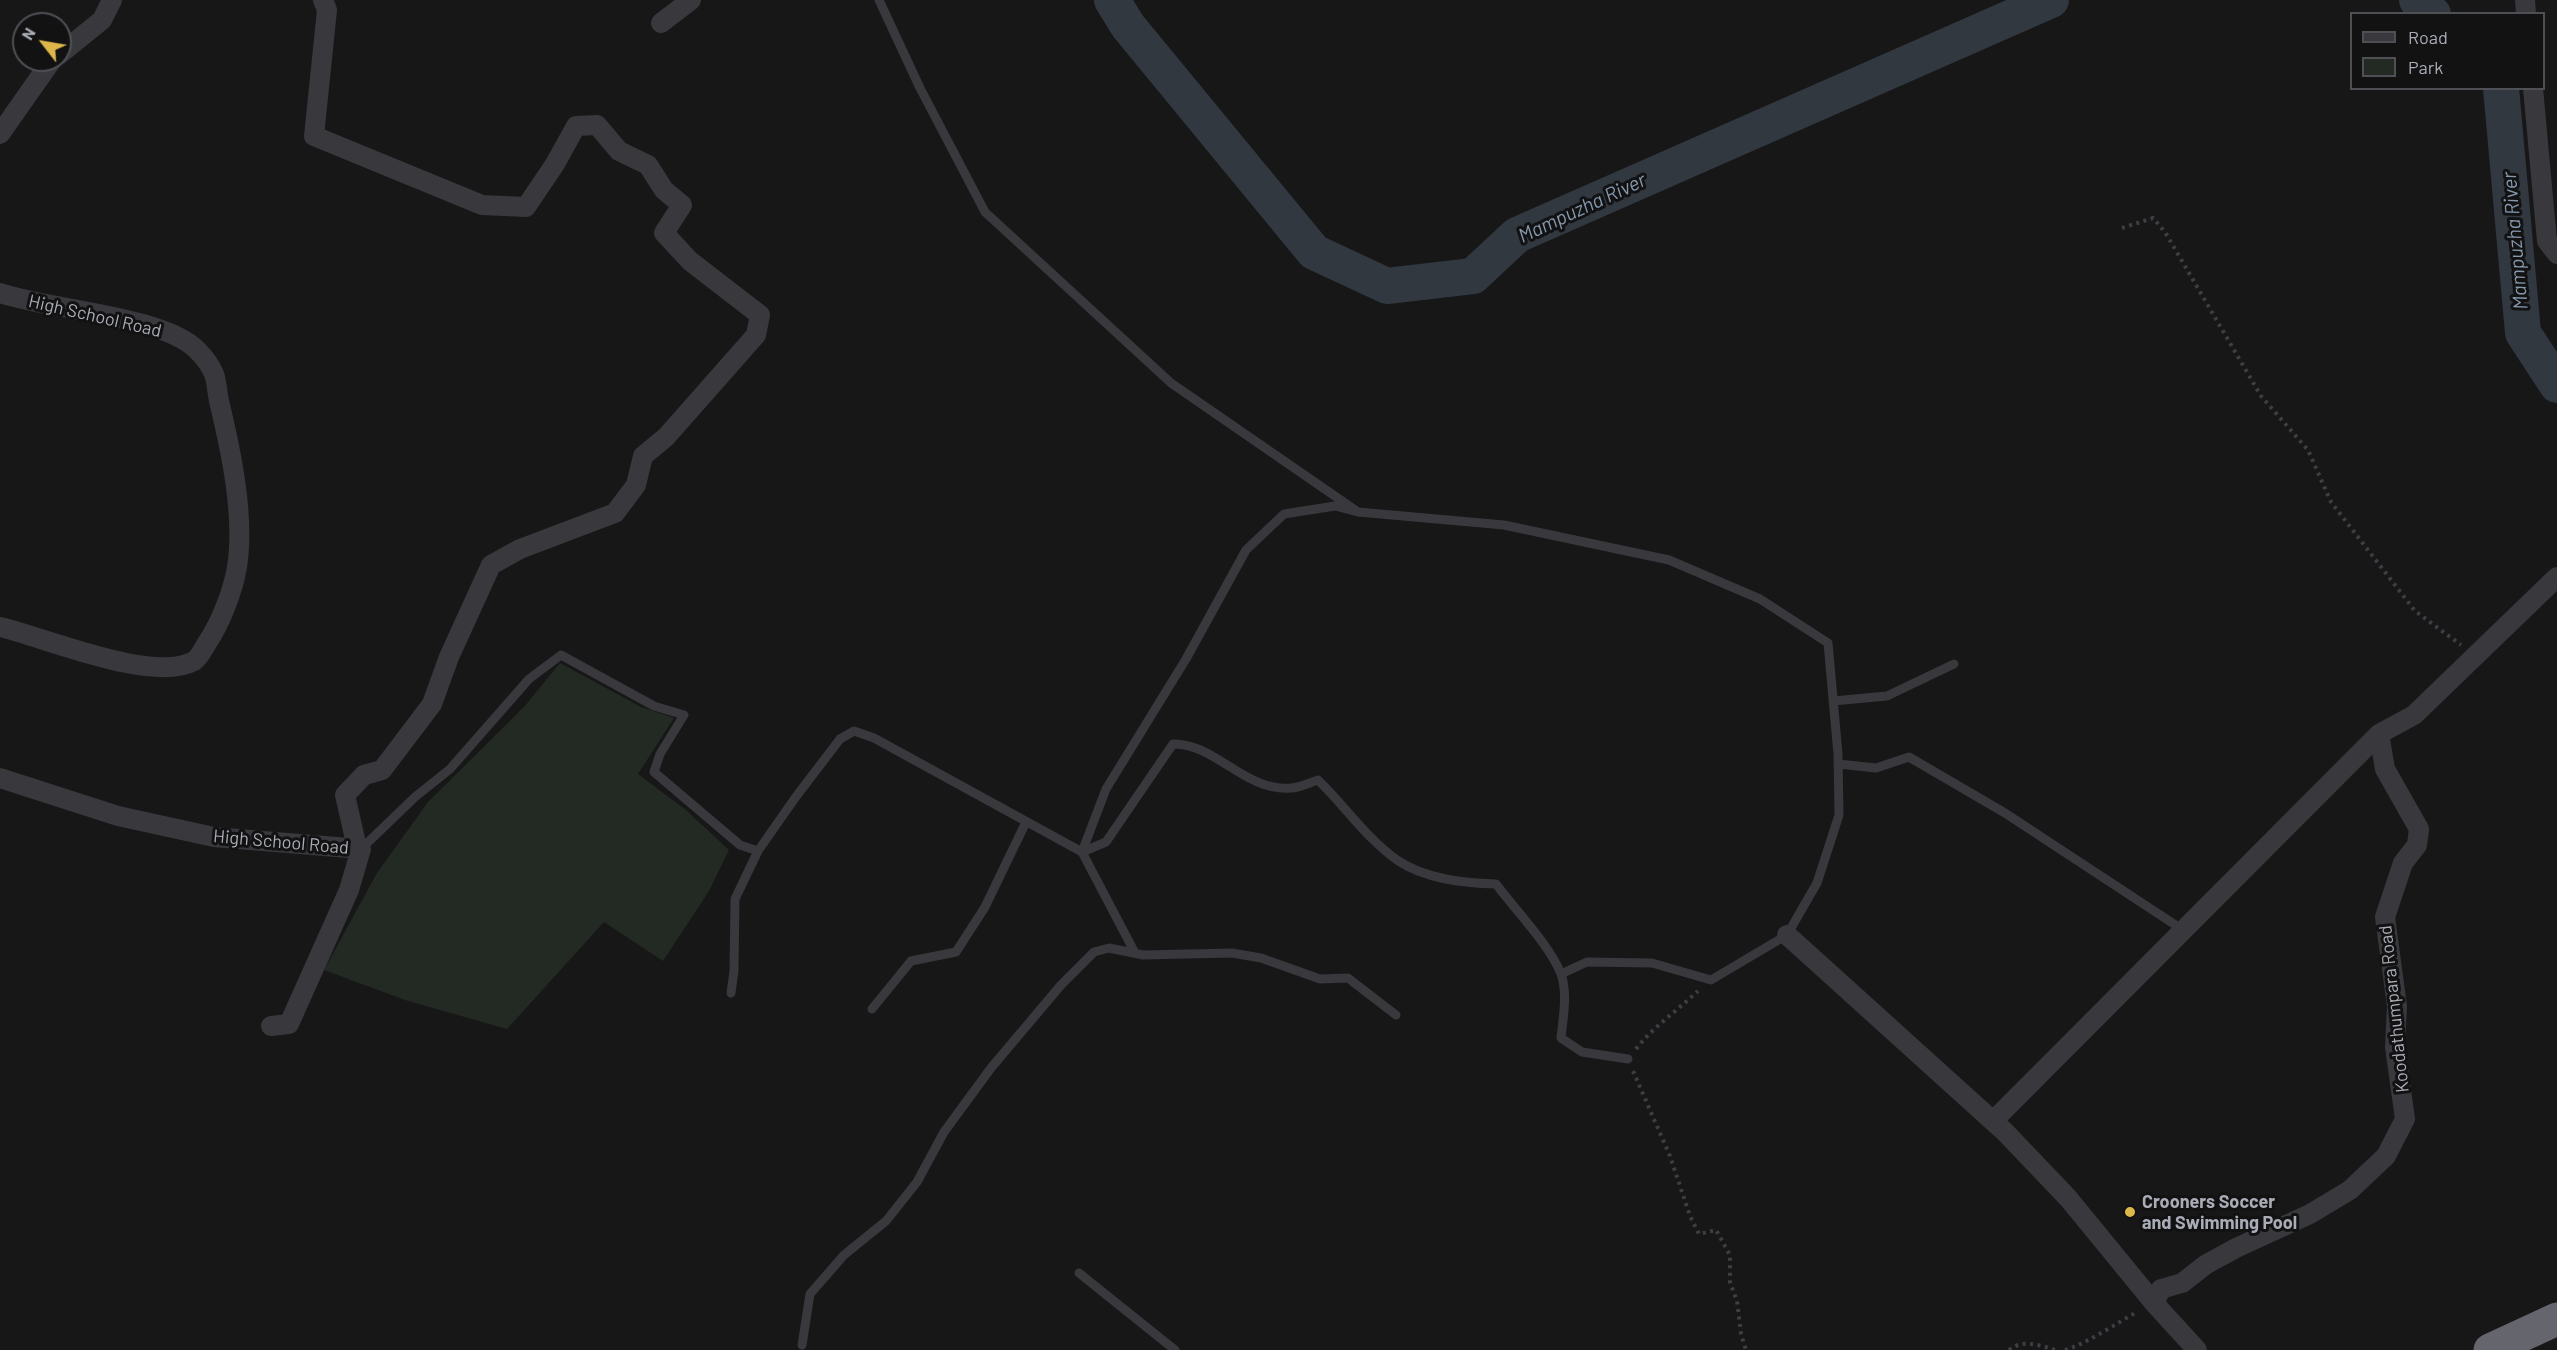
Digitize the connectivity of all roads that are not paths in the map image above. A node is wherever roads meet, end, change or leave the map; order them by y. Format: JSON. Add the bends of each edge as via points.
{"nodes":[{"id":1,"x":112,"y":0,"type":"edge"},
{"id":2,"x":322,"y":0,"type":"edge"},
{"id":3,"x":692,"y":0,"type":"edge"},
{"id":4,"x":879,"y":0,"type":"edge"},
{"id":5,"x":661,"y":23,"type":"dead end"},
{"id":6,"x":72,"y":45,"type":"edge"},
{"id":7,"x":44,"y":72,"type":"edge"},
{"id":8,"x":2533,"y":90,"type":"edge"},
{"id":9,"x":0,"y":134,"type":"edge"},
{"id":10,"x":2551,"y":211,"type":"edge"},
{"id":11,"x":2557,"y":254,"type":"edge"},
{"id":12,"x":0,"y":293,"type":"edge"},
{"id":13,"x":1358,"y":512,"type":"junction"},
{"id":14,"x":2557,"y":578,"type":"edge"},
{"id":15,"x":0,"y":627,"type":"edge"},
{"id":16,"x":1954,"y":664,"type":"dead end"},
{"id":17,"x":1833,"y":701,"type":"junction"},
{"id":18,"x":2379,"y":734,"type":"junction"},
{"id":19,"x":1838,"y":764,"type":"junction"},
{"id":20,"x":0,"y":778,"type":"edge"},
{"id":21,"x":1026,"y":822,"type":"junction"},
{"id":22,"x":358,"y":844,"type":"junction"},
{"id":23,"x":758,"y":851,"type":"junction"},
{"id":24,"x":1082,"y":852,"type":"junction"},
{"id":25,"x":2183,"y":930,"type":"junction"},
{"id":26,"x":1787,"y":935,"type":"junction"},
{"id":27,"x":1135,"y":953,"type":"junction"},
{"id":28,"x":1561,"y":974,"type":"junction"},
{"id":29,"x":731,"y":993,"type":"dead end"},
{"id":30,"x":872,"y":1008,"type":"dead end"},
{"id":31,"x":1395,"y":1015,"type":"dead end"},
{"id":32,"x":271,"y":1026,"type":"dead end"},
{"id":33,"x":1628,"y":1059,"type":"road end"},
{"id":34,"x":1993,"y":1121,"type":"junction"},
{"id":35,"x":1079,"y":1273,"type":"dead end"},
{"id":36,"x":2154,"y":1303,"type":"junction"},
{"id":37,"x":2557,"y":1319,"type":"edge"},
{"id":38,"x":802,"y":1346,"type":"dead end"},
{"id":39,"x":1175,"y":1350,"type":"edge"},
{"id":40,"x":2197,"y":1350,"type":"edge"},
{"id":41,"x":2490,"y":1350,"type":"edge"}],
"edges":[{"from":1,"to":6,"type":"street","via":[[102,21]]},
{"from":2,"to":22,"type":"street","via":[[327,10],[314,136],[482,205],[526,207],[576,126],[597,125],[619,151],[648,165],[664,190],[681,205],[664,233],[690,261],[760,315],[756,335],[666,437],[643,456],[636,485],[615,513],[520,549],[491,565],[432,704],[382,770],[364,776],[345,795]]},
{"from":3,"to":5,"type":"street"},
{"from":4,"to":13,"type":"lane","via":[[985,212],[1172,383]]},
{"from":7,"to":9,"type":"street"},
{"from":8,"to":10,"type":"street"},
{"from":10,"to":11,"type":"street","via":[[2547,241]]},
{"from":12,"to":15,"type":"street","name":"High School Road","via":[[139,323],[176,335],[198,350],[214,374],[231,460],[238,530],[237,567],[224,609],[195,660],[173,666],[116,660]]},
{"from":13,"to":17,"type":"lane","via":[[1504,525],[1669,560],[1760,599],[1828,643]]},
{"from":13,"to":24,"type":"lane","via":[[1335,506],[1284,514],[1246,550],[1186,659],[1106,789]]},
{"from":14,"to":18,"type":"street","via":[[2414,715]]},
{"from":16,"to":17,"type":"lane","via":[[1887,696]]},
{"from":17,"to":19,"type":"lane"},
{"from":18,"to":25,"type":"street"},
{"from":18,"to":36,"type":"street","name":"Koodathumpara Road","via":[[2385,769],[2419,829],[2418,845],[2403,863],[2385,917],[2397,1006],[2395,1047],[2405,1119],[2386,1156],[2350,1190],[2205,1265],[2182,1283],[2161,1290]]},
{"from":19,"to":25,"type":"lane","via":[[1876,768],[1909,757],[2005,813]]},
{"from":19,"to":26,"type":"lane","via":[[1839,815],[1817,883]]},
{"from":20,"to":22,"type":"street","name":"High School Road","via":[[118,816],[214,837]]},
{"from":21,"to":23,"type":"lane","via":[[874,738],[854,731],[840,739]]},
{"from":21,"to":24,"type":"lane"},
{"from":21,"to":30,"type":"lane","via":[[985,907],[956,952],[911,961]]},
{"from":22,"to":23,"type":"lane","via":[[450,769],[529,680],[561,656],[654,706],[684,715],[660,754],[654,772],[740,845]]},
{"from":22,"to":32,"type":"street","name":"High School Road","via":[[349,890],[289,1024]]},
{"from":23,"to":29,"type":"lane","via":[[735,899]]},
{"from":24,"to":27,"type":"lane"},
{"from":24,"to":28,"type":"lane","via":[[1106,842],[1173,744],[1189,744],[1266,785],[1291,788],[1318,780],[1367,834],[1398,860],[1461,883],[1496,884]]},
{"from":25,"to":34,"type":"street"},
{"from":26,"to":28,"type":"lane","via":[[1711,980],[1652,963],[1587,962]]},
{"from":26,"to":34,"type":"street"},
{"from":27,"to":31,"type":"lane","via":[[1232,953],[1261,958],[1320,979],[1348,978]]},
{"from":27,"to":38,"type":"lane","via":[[1109,948],[1094,952],[1061,985],[991,1068],[944,1132],[917,1182],[899,1205],[886,1221],[844,1255],[810,1294]]},
{"from":28,"to":33,"type":"lane","via":[[1565,1001],[1561,1038],[1582,1052]]},
{"from":34,"to":36,"type":"street","via":[[2068,1198]]},
{"from":35,"to":39,"type":"lane"},
{"from":36,"to":40,"type":"street"},
{"from":37,"to":41,"type":"highway"}]}
